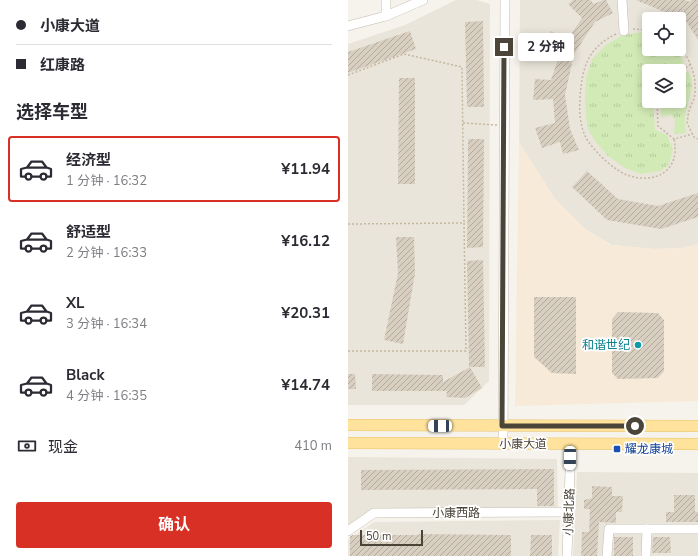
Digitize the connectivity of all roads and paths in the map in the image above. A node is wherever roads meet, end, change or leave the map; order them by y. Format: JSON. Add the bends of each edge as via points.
{"nodes":[{"id":1,"x":386,"y":0,"type":"edge"},
{"id":2,"x":423,"y":0,"type":"edge"},
{"id":3,"x":504,"y":0,"type":"edge"},
{"id":4,"x":622,"y":0,"type":"edge"},
{"id":5,"x":386,"y":16,"type":"junction"},
{"id":6,"x":348,"y":26,"type":"edge"},
{"id":7,"x":642,"y":29,"type":"edge"},
{"id":8,"x":624,"y":31,"type":"junction"},
{"id":9,"x":686,"y":55,"type":"edge"},
{"id":10,"x":691,"y":64,"type":"junction"},
{"id":11,"x":686,"y":67,"type":"edge"},
{"id":12,"x":348,"y":74,"type":"edge"},
{"id":13,"x":657,"y":108,"type":"edge"},
{"id":14,"x":463,"y":123,"type":"junction"},
{"id":15,"x":503,"y":125,"type":"junction"},
{"id":16,"x":693,"y":134,"type":"junction"},
{"id":17,"x":674,"y":139,"type":"junction"},
{"id":18,"x":698,"y":139,"type":"edge"},
{"id":19,"x":464,"y":223,"type":"junction"},
{"id":20,"x":348,"y":224,"type":"edge"},
{"id":21,"x":348,"y":351,"type":"edge"},
{"id":22,"x":348,"y":425,"type":"edge"},
{"id":23,"x":502,"y":426,"type":"junction"},
{"id":24,"x":698,"y":426,"type":"edge"},
{"id":25,"x":348,"y":443,"type":"edge"},
{"id":26,"x":502,"y":444,"type":"junction"},
{"id":27,"x":571,"y":444,"type":"junction"},
{"id":28,"x":698,"y":444,"type":"edge"},
{"id":29,"x":569,"y":512,"type":"junction"},
{"id":30,"x":646,"y":529,"type":"junction"},
{"id":31,"x":698,"y":529,"type":"edge"},
{"id":32,"x":348,"y":531,"type":"edge"},
{"id":33,"x":567,"y":556,"type":"edge"},
{"id":34,"x":607,"y":556,"type":"edge"},
{"id":35,"x":646,"y":556,"type":"edge"}],
"edges":[{"from":1,"to":5,"type":"street"},
{"from":2,"to":5,"type":"street"},
{"from":3,"to":15,"type":"street"},
{"from":4,"to":8,"type":"street"},
{"from":5,"to":6,"type":"street"},
{"from":7,"to":8,"type":"path"},
{"from":8,"to":17,"type":"path","via":[[598,47],[587,59],[579,102],[581,123],[588,140],[599,155],[610,164],[626,175],[641,179],[667,172],[674,162]]},
{"from":9,"to":10,"type":"path"},
{"from":10,"to":11,"type":"path"},
{"from":10,"to":16,"type":"path","via":[[696,79],[687,124]]},
{"from":12,"to":14,"type":"path","via":[[404,54],[462,68]]},
{"from":13,"to":17,"type":"path","via":[[658,126]]},
{"from":14,"to":15,"type":"path"},
{"from":14,"to":19,"type":"path"},
{"from":15,"to":23,"type":"street"},
{"from":16,"to":17,"type":"path"},
{"from":16,"to":18,"type":"path"},
{"from":19,"to":20,"type":"path"},
{"from":19,"to":21,"type":"path","via":[[466,351]]},
{"from":22,"to":23,"type":"main road","name":"小康大道"},
{"from":23,"to":24,"type":"main road","name":"小康大道"},
{"from":23,"to":26,"type":"street"},
{"from":25,"to":26,"type":"main road","name":"小康大道"},
{"from":26,"to":27,"type":"main road","name":"小康大道"},
{"from":27,"to":28,"type":"main road","name":"小康大道"},
{"from":27,"to":29,"type":"street","name":"小康北路"},
{"from":29,"to":32,"type":"street","name":"小康西路","via":[[374,514]]},
{"from":29,"to":33,"type":"street","name":"小康北路"},
{"from":30,"to":31,"type":"street"},
{"from":30,"to":34,"type":"street","via":[[609,529]]},
{"from":30,"to":35,"type":"street"}]}
